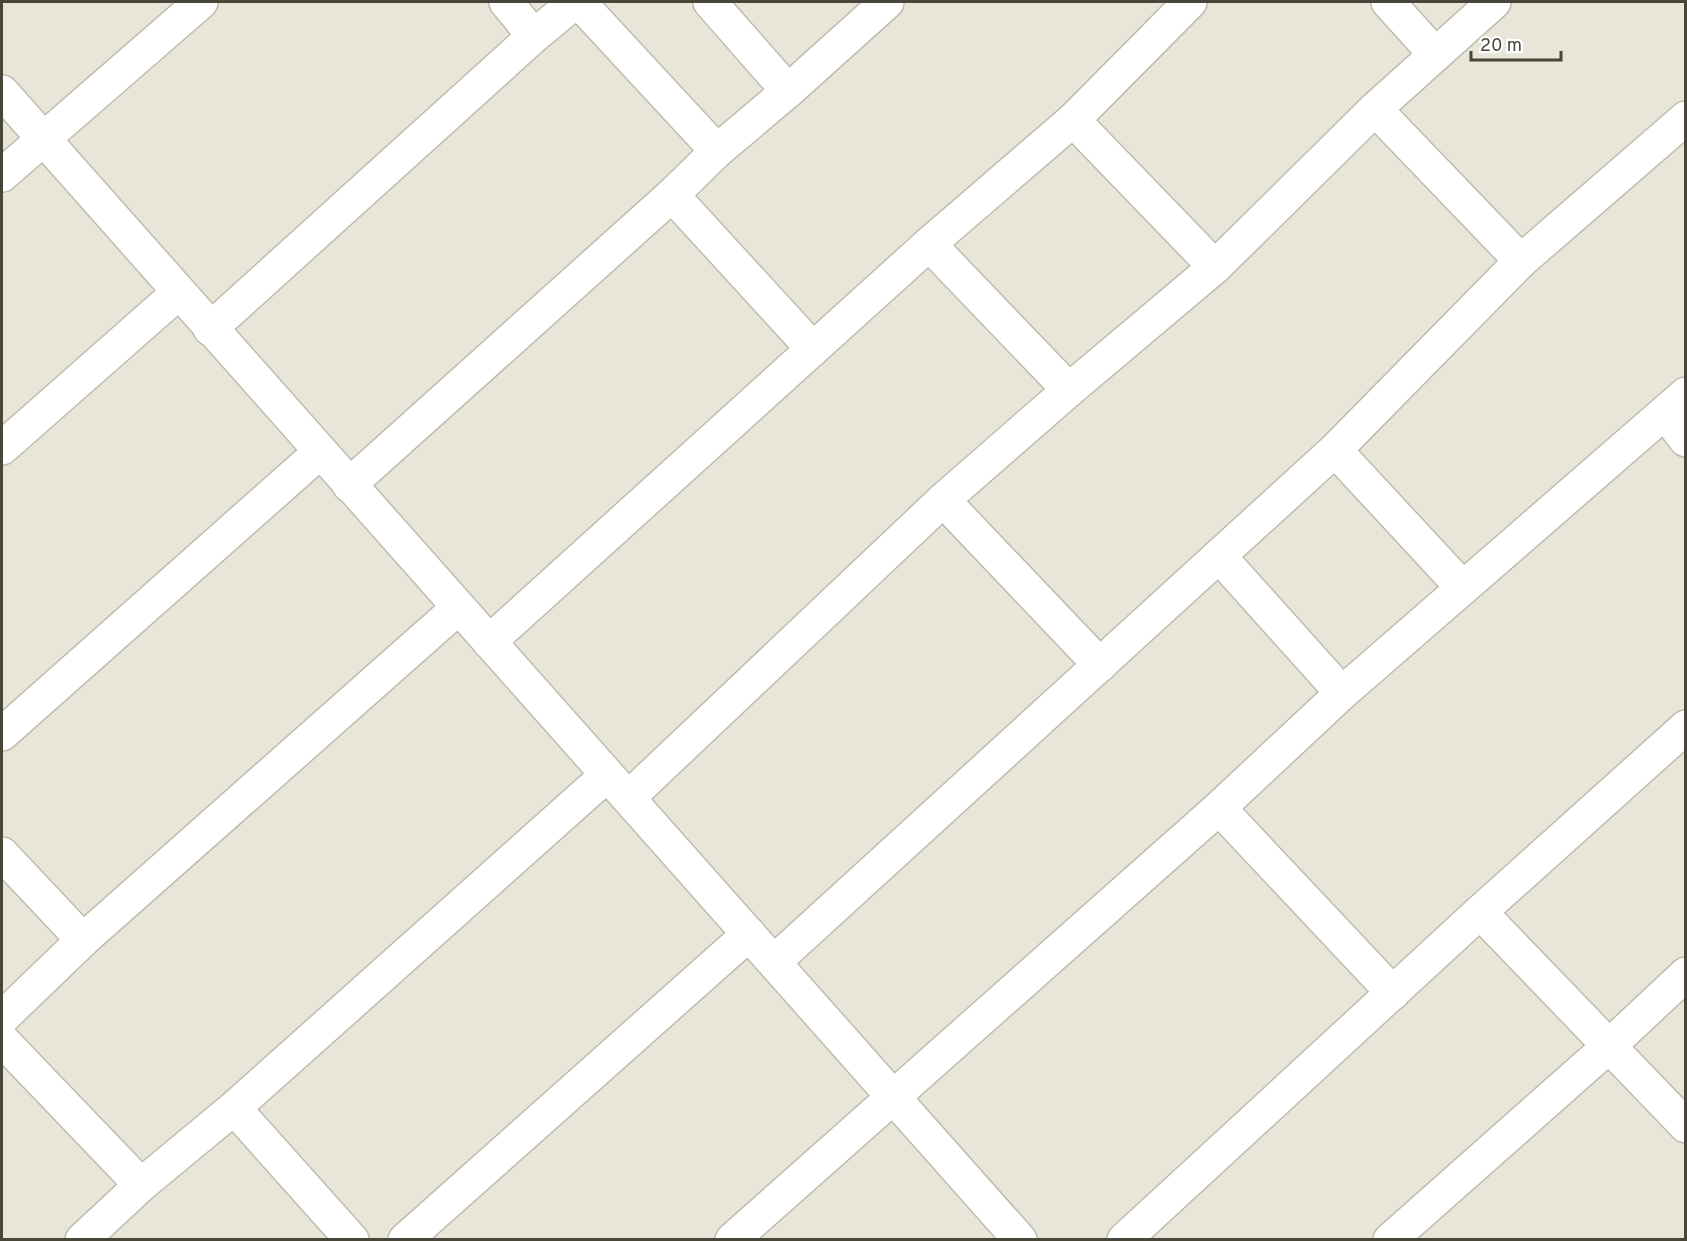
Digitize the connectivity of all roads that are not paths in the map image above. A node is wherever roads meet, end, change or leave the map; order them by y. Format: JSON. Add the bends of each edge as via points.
{"nodes":[{"id":1,"x":201,"y":2,"type":"edge"},
{"id":2,"x":506,"y":2,"type":"edge"},
{"id":3,"x":577,"y":2,"type":"edge"},
{"id":4,"x":710,"y":2,"type":"edge"},
{"id":5,"x":886,"y":2,"type":"edge"},
{"id":6,"x":1191,"y":2,"type":"edge"},
{"id":7,"x":1389,"y":2,"type":"edge"},
{"id":8,"x":1494,"y":2,"type":"edge"},
{"id":9,"x":534,"y":36,"type":"junction"},
{"id":10,"x":1435,"y":54,"type":"junction"},
{"id":11,"x":788,"y":91,"type":"junction"},
{"id":12,"x":2,"y":92,"type":"edge"},
{"id":13,"x":1375,"y":109,"type":"junction"},
{"id":14,"x":1686,"y":118,"type":"edge"},
{"id":15,"x":1073,"y":120,"type":"junction"},
{"id":16,"x":44,"y":139,"type":"junction"},
{"id":17,"x":717,"y":151,"type":"junction"},
{"id":18,"x":2,"y":175,"type":"edge"},
{"id":19,"x":672,"y":195,"type":"junction"},
{"id":20,"x":929,"y":244,"type":"junction"},
{"id":21,"x":1521,"y":261,"type":"junction"},
{"id":22,"x":1215,"y":267,"type":"junction"},
{"id":23,"x":178,"y":292,"type":"junction"},
{"id":24,"x":210,"y":329,"type":"junction"},
{"id":25,"x":813,"y":349,"type":"junction"},
{"id":26,"x":1069,"y":390,"type":"junction"},
{"id":27,"x":1675,"y":403,"type":"edge"},
{"id":28,"x":1686,"y":440,"type":"edge"},
{"id":29,"x":2,"y":448,"type":"edge"},
{"id":30,"x":1335,"y":450,"type":"junction"},
{"id":31,"x":320,"y":452,"type":"junction"},
{"id":32,"x":349,"y":485,"type":"junction"},
{"id":33,"x":943,"y":500,"type":"junction"},
{"id":34,"x":1219,"y":556,"type":"junction"},
{"id":35,"x":1462,"y":587,"type":"junction"},
{"id":36,"x":458,"y":608,"type":"junction"},
{"id":37,"x":489,"y":642,"type":"junction"},
{"id":38,"x":1100,"y":665,"type":"junction"},
{"id":39,"x":1342,"y":693,"type":"junction"},
{"id":40,"x":1686,"y":727,"type":"edge"},
{"id":41,"x":2,"y":734,"type":"edge"},
{"id":42,"x":617,"y":786,"type":"junction"},
{"id":43,"x":1218,"y":808,"type":"junction"},
{"id":44,"x":2,"y":854,"type":"edge"},
{"id":45,"x":1480,"y":912,"type":"junction"},
{"id":46,"x":749,"y":934,"type":"junction"},
{"id":47,"x":83,"y":940,"type":"junction"},
{"id":48,"x":774,"y":962,"type":"junction"},
{"id":49,"x":1686,"y":974,"type":"edge"},
{"id":50,"x":1393,"y":993,"type":"junction"},
{"id":51,"x":2,"y":1018,"type":"edge"},
{"id":52,"x":2,"y":1040,"type":"edge"},
{"id":53,"x":1608,"y":1047,"type":"junction"},
{"id":54,"x":893,"y":1097,"type":"junction"},
{"id":55,"x":234,"y":1108,"type":"junction"},
{"id":56,"x":1686,"y":1126,"type":"edge"},
{"id":57,"x":141,"y":1185,"type":"junction"},
{"id":58,"x":82,"y":1239,"type":"edge"},
{"id":59,"x":352,"y":1239,"type":"edge"},
{"id":60,"x":405,"y":1239,"type":"edge"},
{"id":61,"x":732,"y":1239,"type":"edge"},
{"id":62,"x":1020,"y":1239,"type":"edge"},
{"id":63,"x":1124,"y":1239,"type":"edge"},
{"id":64,"x":1390,"y":1239,"type":"edge"}],
"edges":[{"from":1,"to":16,"type":"street"},
{"from":2,"to":9,"type":"street"},
{"from":3,"to":9,"type":"street"},
{"from":3,"to":17,"type":"street"},
{"from":4,"to":11,"type":"street"},
{"from":5,"to":11,"type":"street"},
{"from":6,"to":15,"type":"street"},
{"from":7,"to":10,"type":"street"},
{"from":8,"to":10,"type":"street"},
{"from":9,"to":24,"type":"street"},
{"from":10,"to":13,"type":"street"},
{"from":11,"to":17,"type":"street"},
{"from":12,"to":16,"type":"street"},
{"from":13,"to":21,"type":"street"},
{"from":13,"to":22,"type":"street"},
{"from":14,"to":21,"type":"street"},
{"from":15,"to":20,"type":"street"},
{"from":15,"to":22,"type":"street"},
{"from":16,"to":18,"type":"street"},
{"from":16,"to":23,"type":"street"},
{"from":17,"to":19,"type":"street"},
{"from":19,"to":25,"type":"street"},
{"from":19,"to":32,"type":"street"},
{"from":20,"to":25,"type":"street"},
{"from":20,"to":26,"type":"street"},
{"from":21,"to":30,"type":"street"},
{"from":22,"to":26,"type":"street"},
{"from":23,"to":24,"type":"street"},
{"from":23,"to":29,"type":"street"},
{"from":24,"to":31,"type":"street"},
{"from":25,"to":37,"type":"street"},
{"from":26,"to":33,"type":"street"},
{"from":27,"to":28,"type":"street"},
{"from":27,"to":35,"type":"street"},
{"from":30,"to":34,"type":"street"},
{"from":30,"to":35,"type":"street"},
{"from":31,"to":32,"type":"street"},
{"from":31,"to":41,"type":"street"},
{"from":32,"to":36,"type":"street"},
{"from":33,"to":38,"type":"street"},
{"from":33,"to":42,"type":"street"},
{"from":34,"to":38,"type":"street"},
{"from":34,"to":39,"type":"street"},
{"from":35,"to":39,"type":"street"},
{"from":36,"to":37,"type":"street"},
{"from":36,"to":47,"type":"street"},
{"from":37,"to":42,"type":"street"},
{"from":38,"to":48,"type":"street"},
{"from":39,"to":43,"type":"street"},
{"from":40,"to":45,"type":"street"},
{"from":42,"to":46,"type":"street"},
{"from":42,"to":55,"type":"street"},
{"from":43,"to":50,"type":"street"},
{"from":43,"to":54,"type":"street"},
{"from":44,"to":47,"type":"street"},
{"from":45,"to":50,"type":"street"},
{"from":45,"to":53,"type":"street"},
{"from":46,"to":48,"type":"street"},
{"from":46,"to":60,"type":"street"},
{"from":47,"to":51,"type":"street"},
{"from":48,"to":54,"type":"street"},
{"from":49,"to":53,"type":"street"},
{"from":50,"to":63,"type":"street"},
{"from":52,"to":57,"type":"street"},
{"from":53,"to":56,"type":"street"},
{"from":53,"to":64,"type":"street"},
{"from":54,"to":61,"type":"street"},
{"from":54,"to":62,"type":"street"},
{"from":55,"to":57,"type":"street"},
{"from":55,"to":59,"type":"street"},
{"from":57,"to":58,"type":"street"}]}
